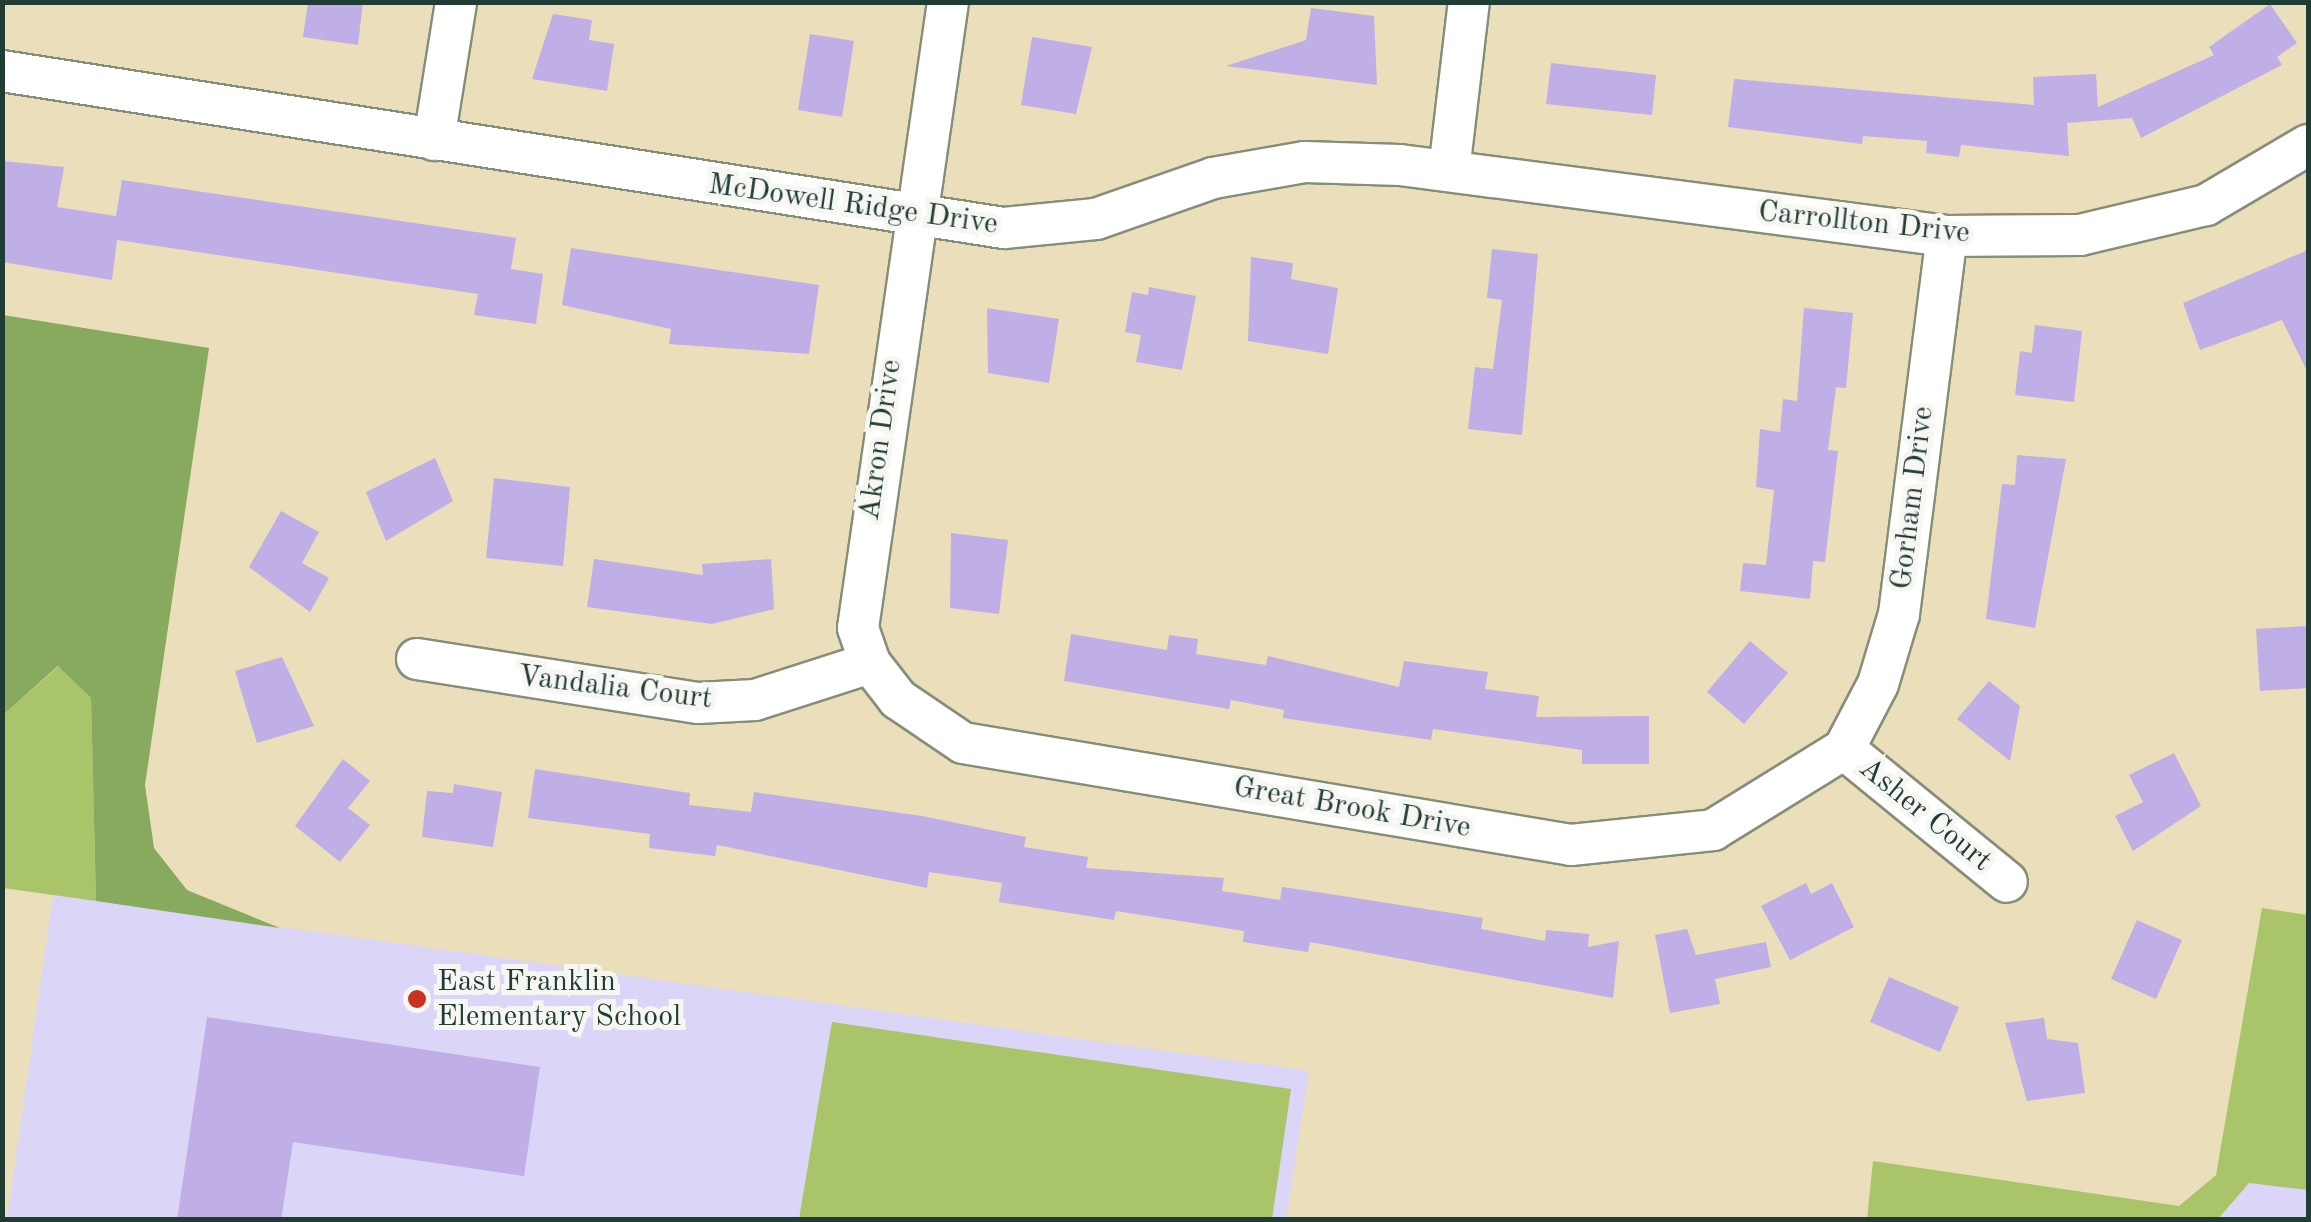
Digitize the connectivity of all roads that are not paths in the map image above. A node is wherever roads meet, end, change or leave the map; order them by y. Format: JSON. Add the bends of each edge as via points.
{"nodes":[{"id":1,"x":456,"y":2,"type":"edge"},
{"id":2,"x":948,"y":2,"type":"edge"},
{"id":3,"x":1470,"y":2,"type":"edge"},
{"id":4,"x":2,"y":71,"type":"edge"},
{"id":5,"x":434,"y":140,"type":"junction"},
{"id":6,"x":2308,"y":145,"type":"edge"},
{"id":7,"x":1449,"y":171,"type":"junction"},
{"id":8,"x":1700,"y":205,"type":"joint"},
{"id":9,"x":913,"y":217,"type":"junction"},
{"id":10,"x":1947,"y":236,"type":"junction"},
{"id":11,"x":417,"y":659,"type":"dead end"},
{"id":12,"x":870,"y":663,"type":"junction"},
{"id":13,"x":1844,"y":749,"type":"junction"},
{"id":14,"x":2007,"y":882,"type":"dead end"}],
"edges":[{"from":1,"to":5,"type":"street"},
{"from":2,"to":9,"type":"street","name":"Akron Drive"},
{"from":3,"to":7,"type":"street"},
{"from":4,"to":5,"type":"street","name":"McDowell Ridge Drive"},
{"from":5,"to":9,"type":"street","name":"McDowell Ridge Drive"},
{"from":6,"to":10,"type":"street","name":"Carrollton Drive","via":[[2206,205],[2144,225]]},
{"from":7,"to":8,"type":"street","name":"McDowell Ridge Drive"},
{"from":7,"to":9,"type":"street","name":"McDowell Ridge Drive","via":[[1304,162],[1052,225]]},
{"from":8,"to":10,"type":"street","name":"Carrollton Drive"},
{"from":9,"to":12,"type":"street","name":"Akron Drive","via":[[862,579],[858,628]]},
{"from":10,"to":13,"type":"street","name":"Gorham Drive","via":[[1899,614]]},
{"from":11,"to":12,"type":"street","name":"Vandalia Court","via":[[698,703],[755,700]]},
{"from":12,"to":13,"type":"street","name":"Great Brook Drive","via":[[925,722],[963,743],[1571,845],[1713,830]]},
{"from":13,"to":14,"type":"street","name":"Asher Court"}]}
